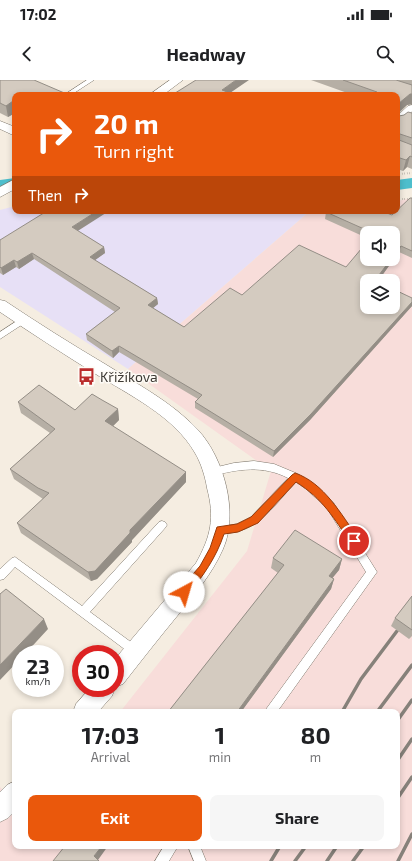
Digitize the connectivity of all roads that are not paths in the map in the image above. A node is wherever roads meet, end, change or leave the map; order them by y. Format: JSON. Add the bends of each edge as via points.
{"nodes":[{"id":1,"x":91,"y":80,"type":"edge"},
{"id":2,"x":177,"y":80,"type":"edge"},
{"id":3,"x":71,"y":92,"type":"edge"},
{"id":4,"x":159,"y":92,"type":"edge"},
{"id":5,"x":412,"y":108,"type":"edge"},
{"id":6,"x":402,"y":120,"type":"edge"},
{"id":7,"x":12,"y":186,"type":"edge"},
{"id":8,"x":1,"y":193,"type":"edge"},
{"id":9,"x":0,"y":305,"type":"edge"},
{"id":10,"x":23,"y":320,"type":"junction"},
{"id":11,"x":0,"y":336,"type":"edge"},
{"id":12,"x":212,"y":472,"type":"junction"},
{"id":13,"x":295,"y":477,"type":"junction"},
{"id":14,"x":162,"y":524,"type":"dead end"},
{"id":15,"x":221,"y":530,"type":"junction"},
{"id":16,"x":0,"y":576,"type":"edge"},
{"id":17,"x":84,"y":612,"type":"junction"},
{"id":18,"x":136,"y":652,"type":"junction"},
{"id":19,"x":124,"y":666,"type":"edge"},
{"id":20,"x":96,"y":697,"type":"edge"},
{"id":21,"x":86,"y":709,"type":"edge"},
{"id":22,"x":272,"y":709,"type":"edge"},
{"id":23,"x":12,"y":796,"type":"edge"},
{"id":24,"x":0,"y":810,"type":"edge"},
{"id":25,"x":170,"y":849,"type":"edge"},
{"id":26,"x":195,"y":849,"type":"edge"},
{"id":27,"x":161,"y":861,"type":"edge"},
{"id":28,"x":200,"y":861,"type":"edge"}],
"edges":[{"from":1,"to":3,"type":"lane"},
{"from":2,"to":4,"type":"street"},
{"from":5,"to":6,"type":"street"},
{"from":7,"to":8,"type":"street"},
{"from":9,"to":10,"type":"street"},
{"from":10,"to":11,"type":"lane"},
{"from":10,"to":12,"type":"street","via":[[174,418],[202,448]]},
{"from":12,"to":13,"type":"lane","via":[[237,465],[260,465],[283,470]]},
{"from":12,"to":15,"type":"street","via":[[221,510]]},
{"from":13,"to":15,"type":"lane","via":[[254,520],[238,528]]},
{"from":13,"to":22,"type":"lane","via":[[330,505],[372,572]]},
{"from":14,"to":17,"type":"lane"},
{"from":15,"to":18,"type":"street","via":[[203,569]]},
{"from":16,"to":17,"type":"lane","via":[[16,561]]},
{"from":17,"to":18,"type":"lane"},
{"from":18,"to":19,"type":"street"},
{"from":20,"to":21,"type":"street"},
{"from":23,"to":24,"type":"street"},
{"from":25,"to":27,"type":"lane"},
{"from":26,"to":28,"type":"lane"}]}
